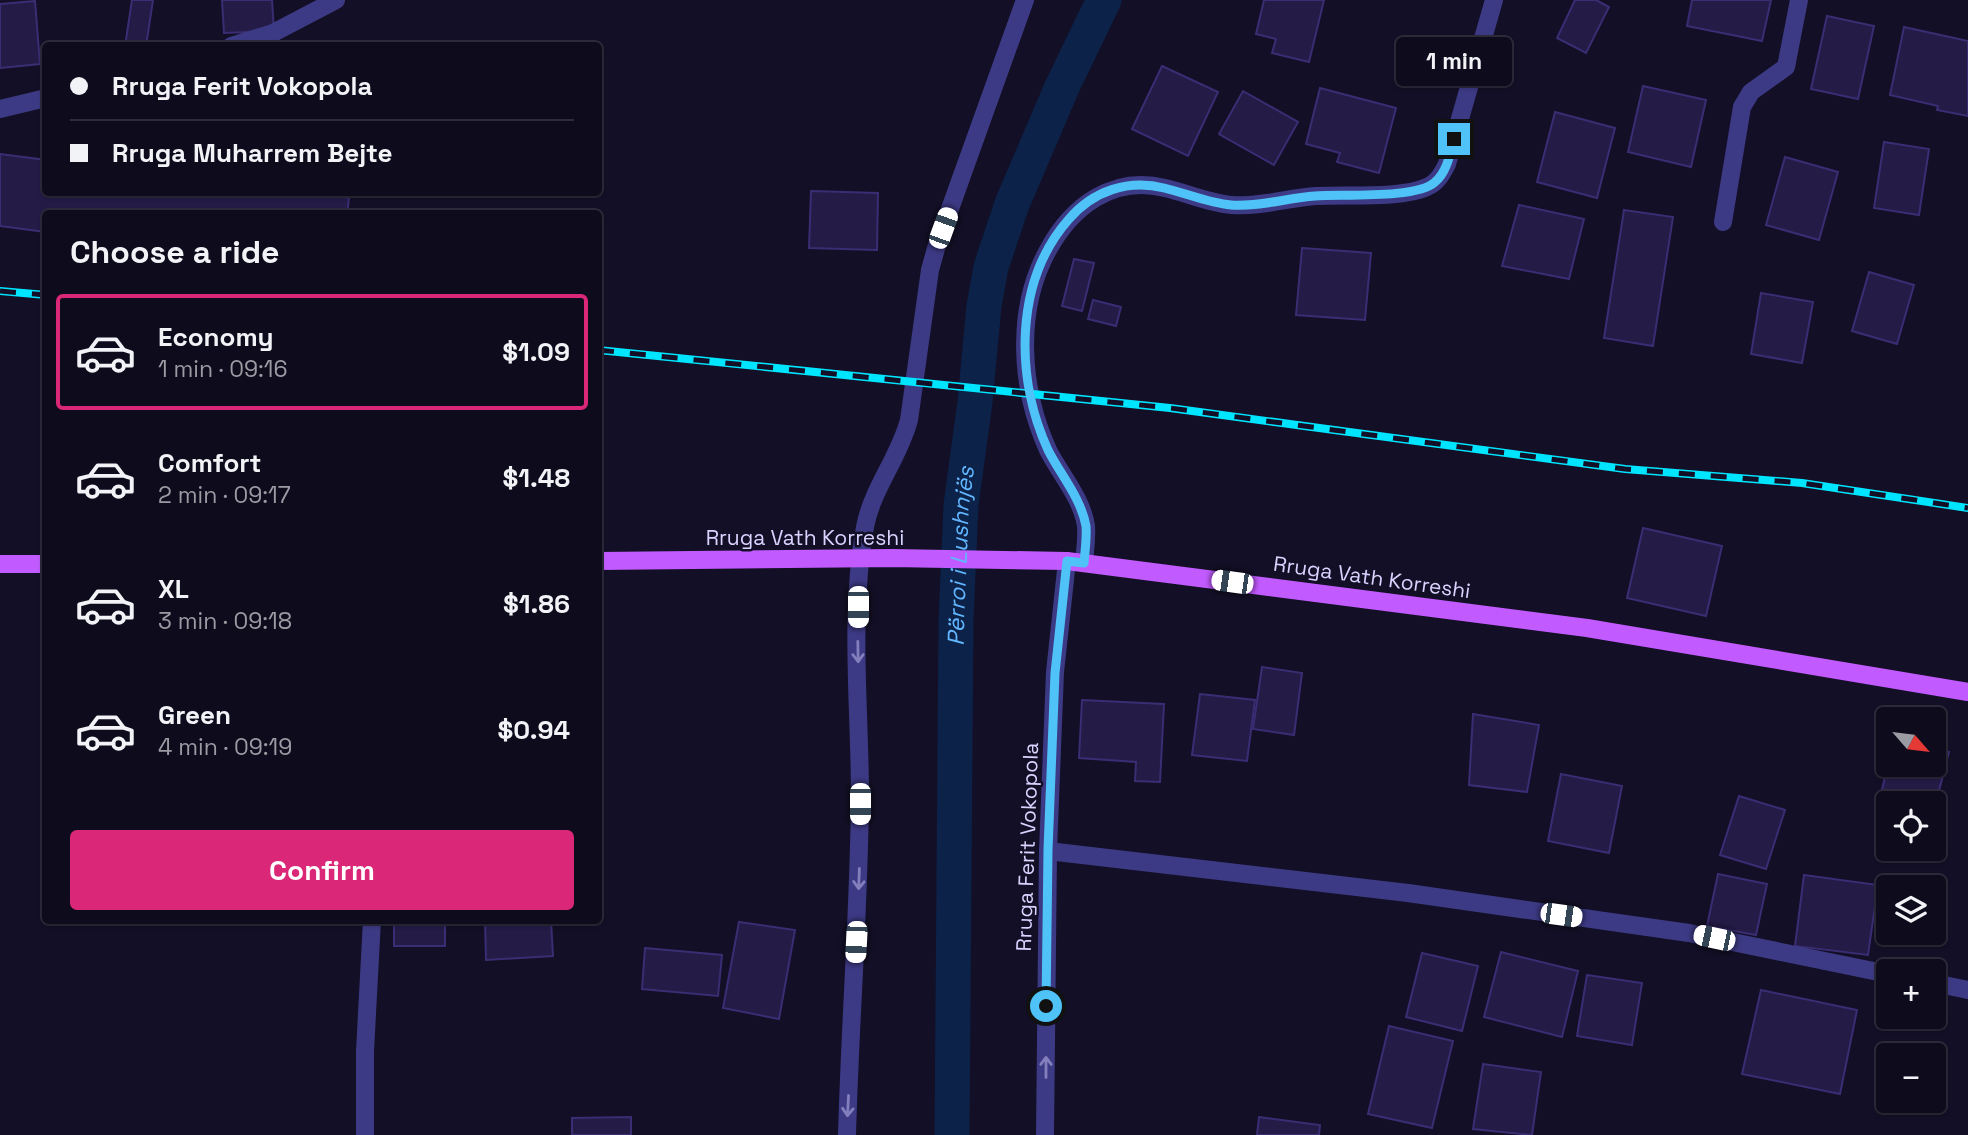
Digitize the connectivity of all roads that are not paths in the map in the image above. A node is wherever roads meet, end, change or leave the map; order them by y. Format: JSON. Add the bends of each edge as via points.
{"nodes":[{"id":1,"x":336,"y":0,"type":"edge"},
{"id":2,"x":1025,"y":0,"type":"edge"},
{"id":3,"x":1494,"y":0,"type":"edge"},
{"id":4,"x":1799,"y":0,"type":"edge"},
{"id":5,"x":244,"y":42,"type":"edge"},
{"id":6,"x":42,"y":99,"type":"edge"},
{"id":7,"x":0,"y":109,"type":"edge"},
{"id":8,"x":1723,"y":222,"type":"dead end"},
{"id":9,"x":860,"y":559,"type":"junction"},
{"id":10,"x":602,"y":561,"type":"edge"},
{"id":11,"x":1076,"y":562,"type":"junction"},
{"id":12,"x":0,"y":564,"type":"edge"},
{"id":13,"x":42,"y":564,"type":"edge"},
{"id":14,"x":1968,"y":692,"type":"edge"},
{"id":15,"x":1048,"y":850,"type":"junction"},
{"id":16,"x":372,"y":924,"type":"edge"},
{"id":17,"x":1876,"y":972,"type":"edge"},
{"id":18,"x":1946,"y":985,"type":"edge"},
{"id":19,"x":1968,"y":990,"type":"edge"},
{"id":20,"x":365,"y":1135,"type":"edge"},
{"id":21,"x":847,"y":1135,"type":"edge"},
{"id":22,"x":1045,"y":1135,"type":"edge"}],
"edges":[{"from":1,"to":5,"type":"street","via":[[273,33]]},
{"from":2,"to":9,"type":"street","via":[[937,245],[905,438],[869,511]]},
{"from":3,"to":11,"type":"street","name":"Rruga Ferit Vokopola","via":[[1447,164],[1427,187],[1250,205],[1150,186],[1122,187],[1096,196],[1062,228],[1037,277],[1025,342],[1028,378],[1045,442],[1083,514],[1086,538]]},
{"from":4,"to":8,"type":"street","via":[[1786,67],[1751,92],[1742,107]]},
{"from":6,"to":7,"type":"street"},
{"from":9,"to":10,"type":"main road","name":"Rruga Vath Korreshi"},
{"from":9,"to":11,"type":"main road","name":"Rruga Vath Korreshi"},
{"from":9,"to":21,"type":"street","one_way":true,"via":[[859,873]]},
{"from":11,"to":14,"type":"main road","name":"Rruga Vath Korreshi","via":[[1587,628]]},
{"from":11,"to":15,"type":"street","name":"Rruga Ferit Vokopola","via":[[1055,673]]},
{"from":12,"to":13,"type":"main road"},
{"from":15,"to":17,"type":"street","via":[[1408,893],[1689,933]]},
{"from":22,"to":15,"type":"street","name":"Rruga Ferit Vokopola","one_way":true},
{"from":16,"to":20,"type":"street"},
{"from":18,"to":19,"type":"street"}]}
